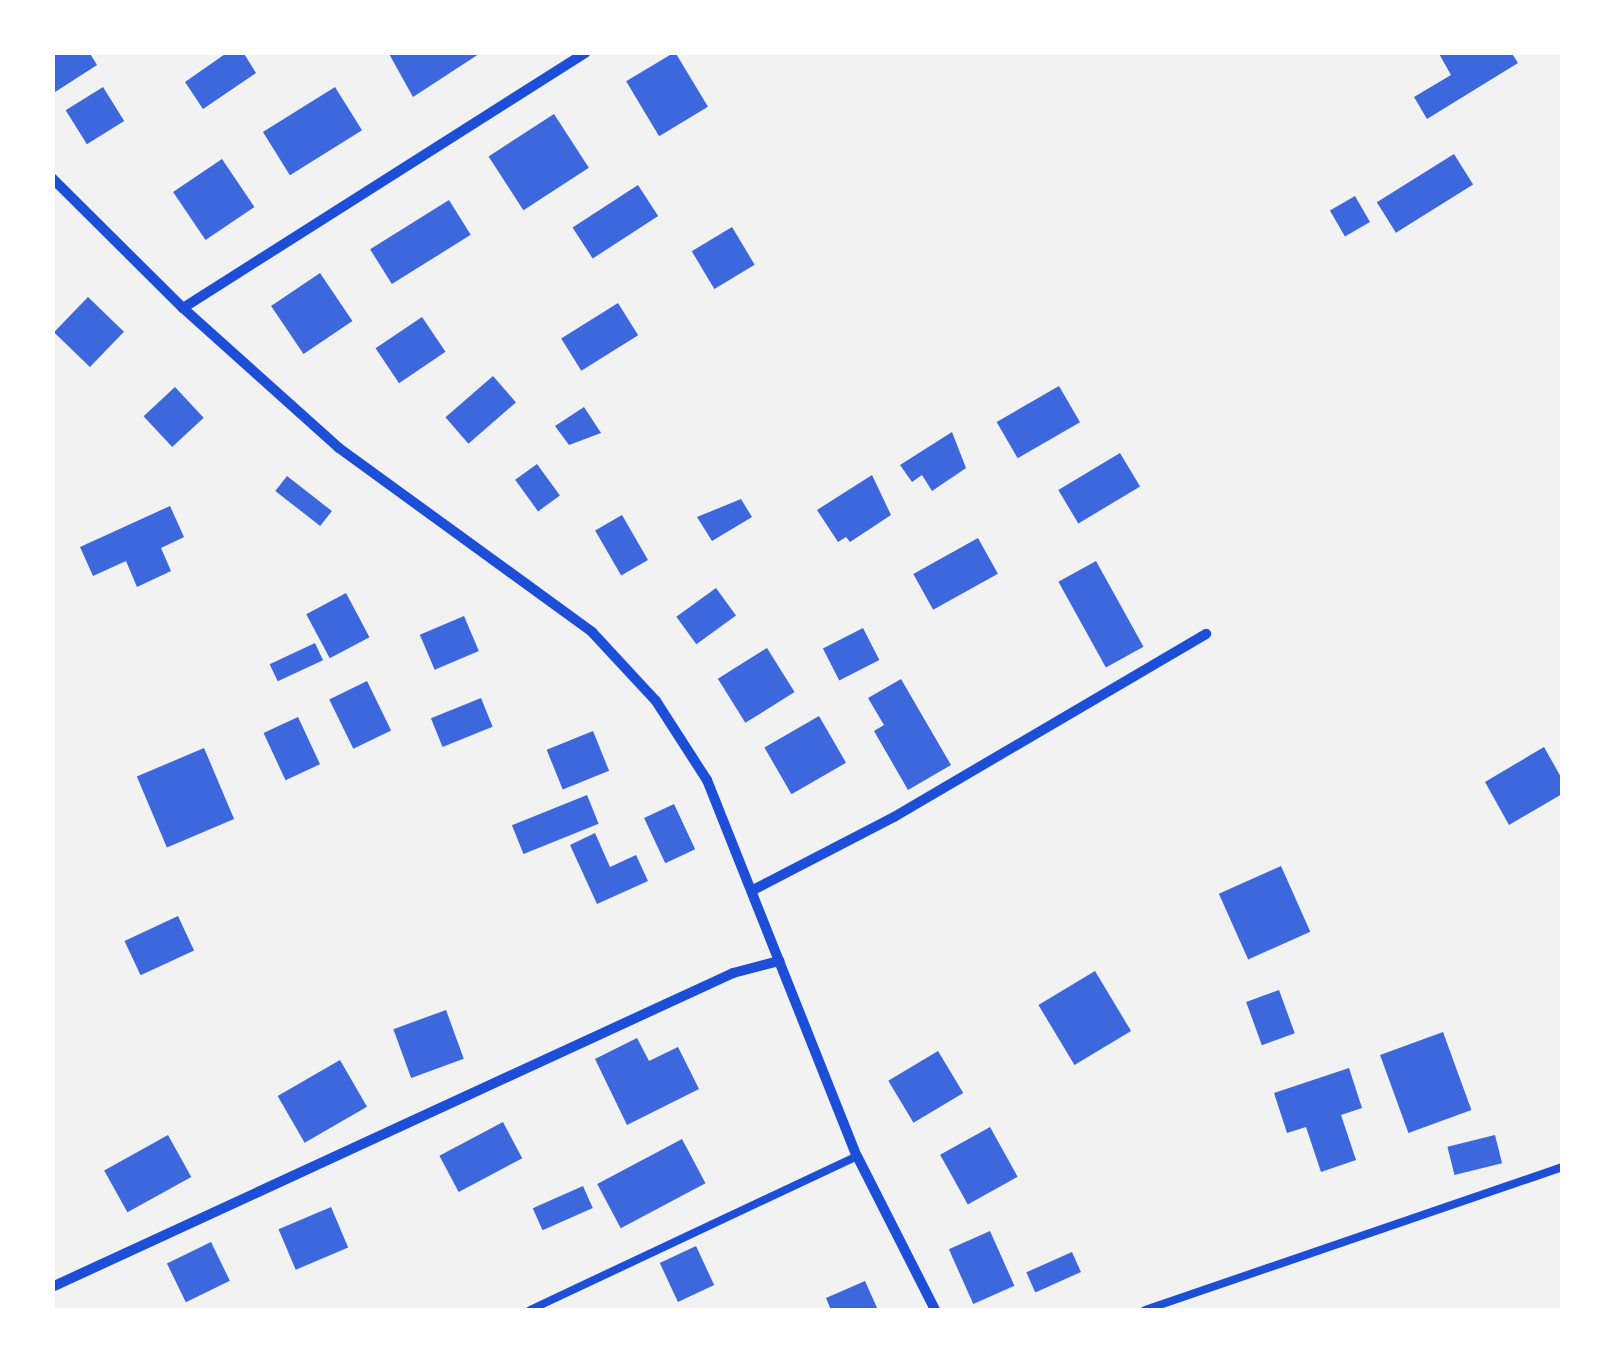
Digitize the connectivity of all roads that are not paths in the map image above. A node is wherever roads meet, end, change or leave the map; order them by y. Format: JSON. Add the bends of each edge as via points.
{"nodes":[{"id":1,"x":586,"y":52,"type":"edge"},
{"id":2,"x":52,"y":178,"type":"edge"},
{"id":3,"x":183,"y":308,"type":"junction"},
{"id":4,"x":1206,"y":634,"type":"dead end"},
{"id":5,"x":752,"y":890,"type":"junction"},
{"id":6,"x":779,"y":961,"type":"junction"},
{"id":7,"x":857,"y":1156,"type":"junction"},
{"id":8,"x":1562,"y":1168,"type":"edge"},
{"id":9,"x":52,"y":1288,"type":"edge"},
{"id":10,"x":530,"y":1310,"type":"edge"},
{"id":11,"x":935,"y":1310,"type":"edge"},
{"id":12,"x":1145,"y":1310,"type":"edge"}],
"edges":[{"from":1,"to":3,"type":"street"},
{"from":2,"to":3,"type":"street"},
{"from":3,"to":5,"type":"street","via":[[339,448],[592,632],[656,700],[707,780]]},
{"from":4,"to":5,"type":"street","via":[[894,817]]},
{"from":5,"to":6,"type":"street"},
{"from":6,"to":7,"type":"street"},
{"from":6,"to":9,"type":"street","via":[[732,973]]},
{"from":7,"to":10,"type":"lane"},
{"from":7,"to":11,"type":"street"},
{"from":8,"to":12,"type":"lane"}]}
